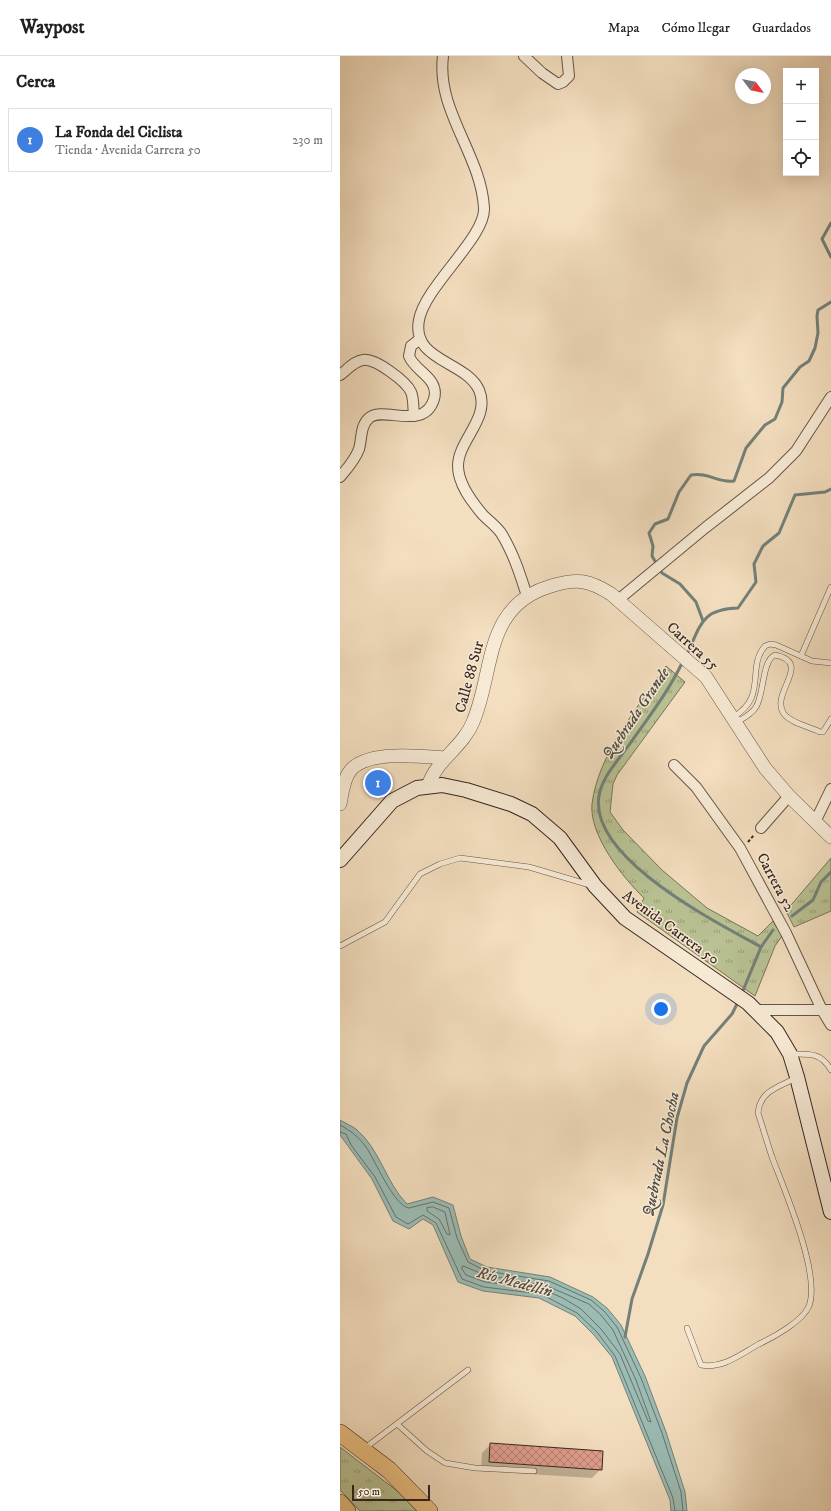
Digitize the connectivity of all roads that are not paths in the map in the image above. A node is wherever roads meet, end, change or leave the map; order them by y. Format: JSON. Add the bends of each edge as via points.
{"nodes":[{"id":1,"x":443,"y":56,"type":"edge"},
{"id":2,"x":524,"y":56,"type":"edge"},
{"id":3,"x":567,"y":56,"type":"edge"},
{"id":4,"x":420,"y":339,"type":"junction"},
{"id":5,"x":340,"y":375,"type":"edge"},
{"id":6,"x":831,"y":397,"type":"edge"},
{"id":7,"x":414,"y":416,"type":"junction"},
{"id":8,"x":340,"y":477,"type":"edge"},
{"id":9,"x":831,"y":586,"type":"edge"},
{"id":10,"x":527,"y":596,"type":"junction"},
{"id":11,"x":618,"y":600,"type":"junction"},
{"id":12,"x":801,"y":656,"type":"junction"},
{"id":13,"x":831,"y":663,"type":"edge"},
{"id":14,"x":831,"y":719,"type":"edge"},
{"id":15,"x":734,"y":720,"type":"junction"},
{"id":16,"x":444,"y":758,"type":"junction"},
{"id":17,"x":674,"y":766,"type":"dead end"},
{"id":18,"x":428,"y":786,"type":"junction"},
{"id":19,"x":831,"y":789,"type":"edge"},
{"id":20,"x":790,"y":796,"type":"junction"},
{"id":21,"x":340,"y":804,"type":"edge"},
{"id":22,"x":815,"y":822,"type":"junction"},
{"id":23,"x":761,"y":828,"type":"road end"},
{"id":24,"x":831,"y":836,"type":"edge"},
{"id":25,"x":340,"y":860,"type":"edge"},
{"id":26,"x":595,"y":886,"type":"junction"},
{"id":27,"x":340,"y":946,"type":"edge"},
{"id":28,"x":752,"y":1006,"type":"junction"},
{"id":29,"x":826,"y":1010,"type":"edge"},
{"id":30,"x":831,"y":1025,"type":"edge"},
{"id":31,"x":790,"y":1054,"type":"junction"},
{"id":32,"x":831,"y":1070,"type":"edge"},
{"id":33,"x":797,"y":1077,"type":"junction"},
{"id":34,"x":831,"y":1212,"type":"edge"},
{"id":35,"x":687,"y":1328,"type":"dead end"},
{"id":36,"x":468,"y":1370,"type":"dead end"},
{"id":37,"x":397,"y":1424,"type":"junction"},
{"id":38,"x":340,"y":1433,"type":"edge"},
{"id":39,"x":363,"y":1450,"type":"junction"},
{"id":40,"x":534,"y":1471,"type":"dead end"},
{"id":41,"x":340,"y":1503,"type":"edge"},
{"id":42,"x":347,"y":1511,"type":"edge"},
{"id":43,"x":429,"y":1511,"type":"edge"}],
"edges":[{"from":1,"to":4,"type":"street","via":[[445,92],[451,115],[472,162],[484,209],[482,219],[473,235],[428,297],[419,319]]},
{"from":2,"to":3,"type":"street","via":[[558,84],[569,76]]},
{"from":4,"to":7,"type":"street","via":[[411,346],[409,356],[431,382],[435,396],[424,412]]},
{"from":4,"to":10,"type":"street","via":[[434,355],[473,380],[480,392],[482,409],[458,465],[460,480],[483,515],[500,531],[510,549]]},
{"from":5,"to":7,"type":"street","via":[[358,361],[367,359],[375,362],[407,386],[412,396]]},
{"from":6,"to":11,"type":"street","via":[[796,451],[770,478],[734,504]]},
{"from":7,"to":8,"type":"street","via":[[396,417],[381,413],[368,418],[363,426],[359,449]]},
{"from":9,"to":12,"type":"lane"},
{"from":10,"to":11,"type":"street","name":"Carrera 55","via":[[548,587],[578,580],[598,586]]},
{"from":10,"to":16,"type":"street","name":"Calle 88 Sur","via":[[508,617],[492,647],[478,708],[469,730]]},
{"from":11,"to":15,"type":"street","name":"Carrera 55","via":[[695,666],[715,688]]},
{"from":12,"to":13,"type":"lane","via":[[812,661]]},
{"from":12,"to":15,"type":"lane","via":[[776,645],[765,646],[758,657],[752,697]]},
{"from":14,"to":15,"type":"lane","via":[[826,729],[820,732],[790,719],[784,713],[780,701],[783,689],[792,674],[791,666],[787,660],[775,655],[768,661],[757,706],[752,712]]},
{"from":15,"to":20,"type":"street","name":"Carrera 55","via":[[765,768]]},
{"from":16,"to":18,"type":"street","name":"Calle 88 Sur","via":[[430,777]]},
{"from":16,"to":21,"type":"street","via":[[406,755],[376,758],[360,763],[348,774]]},
{"from":17,"to":29,"type":"street","name":"Carrera 52","via":[[696,786],[747,861]]},
{"from":18,"to":25,"type":"main road","name":"Avenida Carrera 50","via":[[408,792],[392,801]]},
{"from":18,"to":26,"type":"main road","name":"Avenida Carrera 50","via":[[442,785],[490,796],[532,814],[560,838]]},
{"from":19,"to":22,"type":"street"},
{"from":20,"to":22,"type":"street","name":"Carrera 55"},
{"from":20,"to":23,"type":"street"},
{"from":22,"to":24,"type":"street","name":"Carrera 55"},
{"from":26,"to":27,"type":"lane","via":[[529,867],[460,858],[420,874],[385,922]]},
{"from":26,"to":28,"type":"main road","name":"Avenida Carrera 50","via":[[625,918]]},
{"from":28,"to":29,"type":"street"},
{"from":28,"to":31,"type":"main road","name":"Avenida Carrera 50","via":[[777,1032]]},
{"from":29,"to":30,"type":"street","name":"Carrera 52"},
{"from":31,"to":32,"type":"lane","via":[[820,1057]]},
{"from":31,"to":33,"type":"main road","name":"Avenida Carrera 50"},
{"from":33,"to":34,"type":"main road","name":"Avenida Carrera 50"},
{"from":33,"to":35,"type":"lane","via":[[769,1091],[759,1104],[758,1113],[794,1215],[807,1261],[811,1287],[809,1305],[799,1319],[769,1339],[727,1362],[712,1367],[701,1365]]},
{"from":36,"to":37,"type":"lane"},
{"from":37,"to":39,"type":"lane"},
{"from":37,"to":40,"type":"lane","via":[[445,1463],[475,1468]]},
{"from":38,"to":39,"type":"highway"},
{"from":39,"to":43,"type":"highway","via":[[390,1470]]},
{"from":41,"to":42,"type":"highway"}]}
